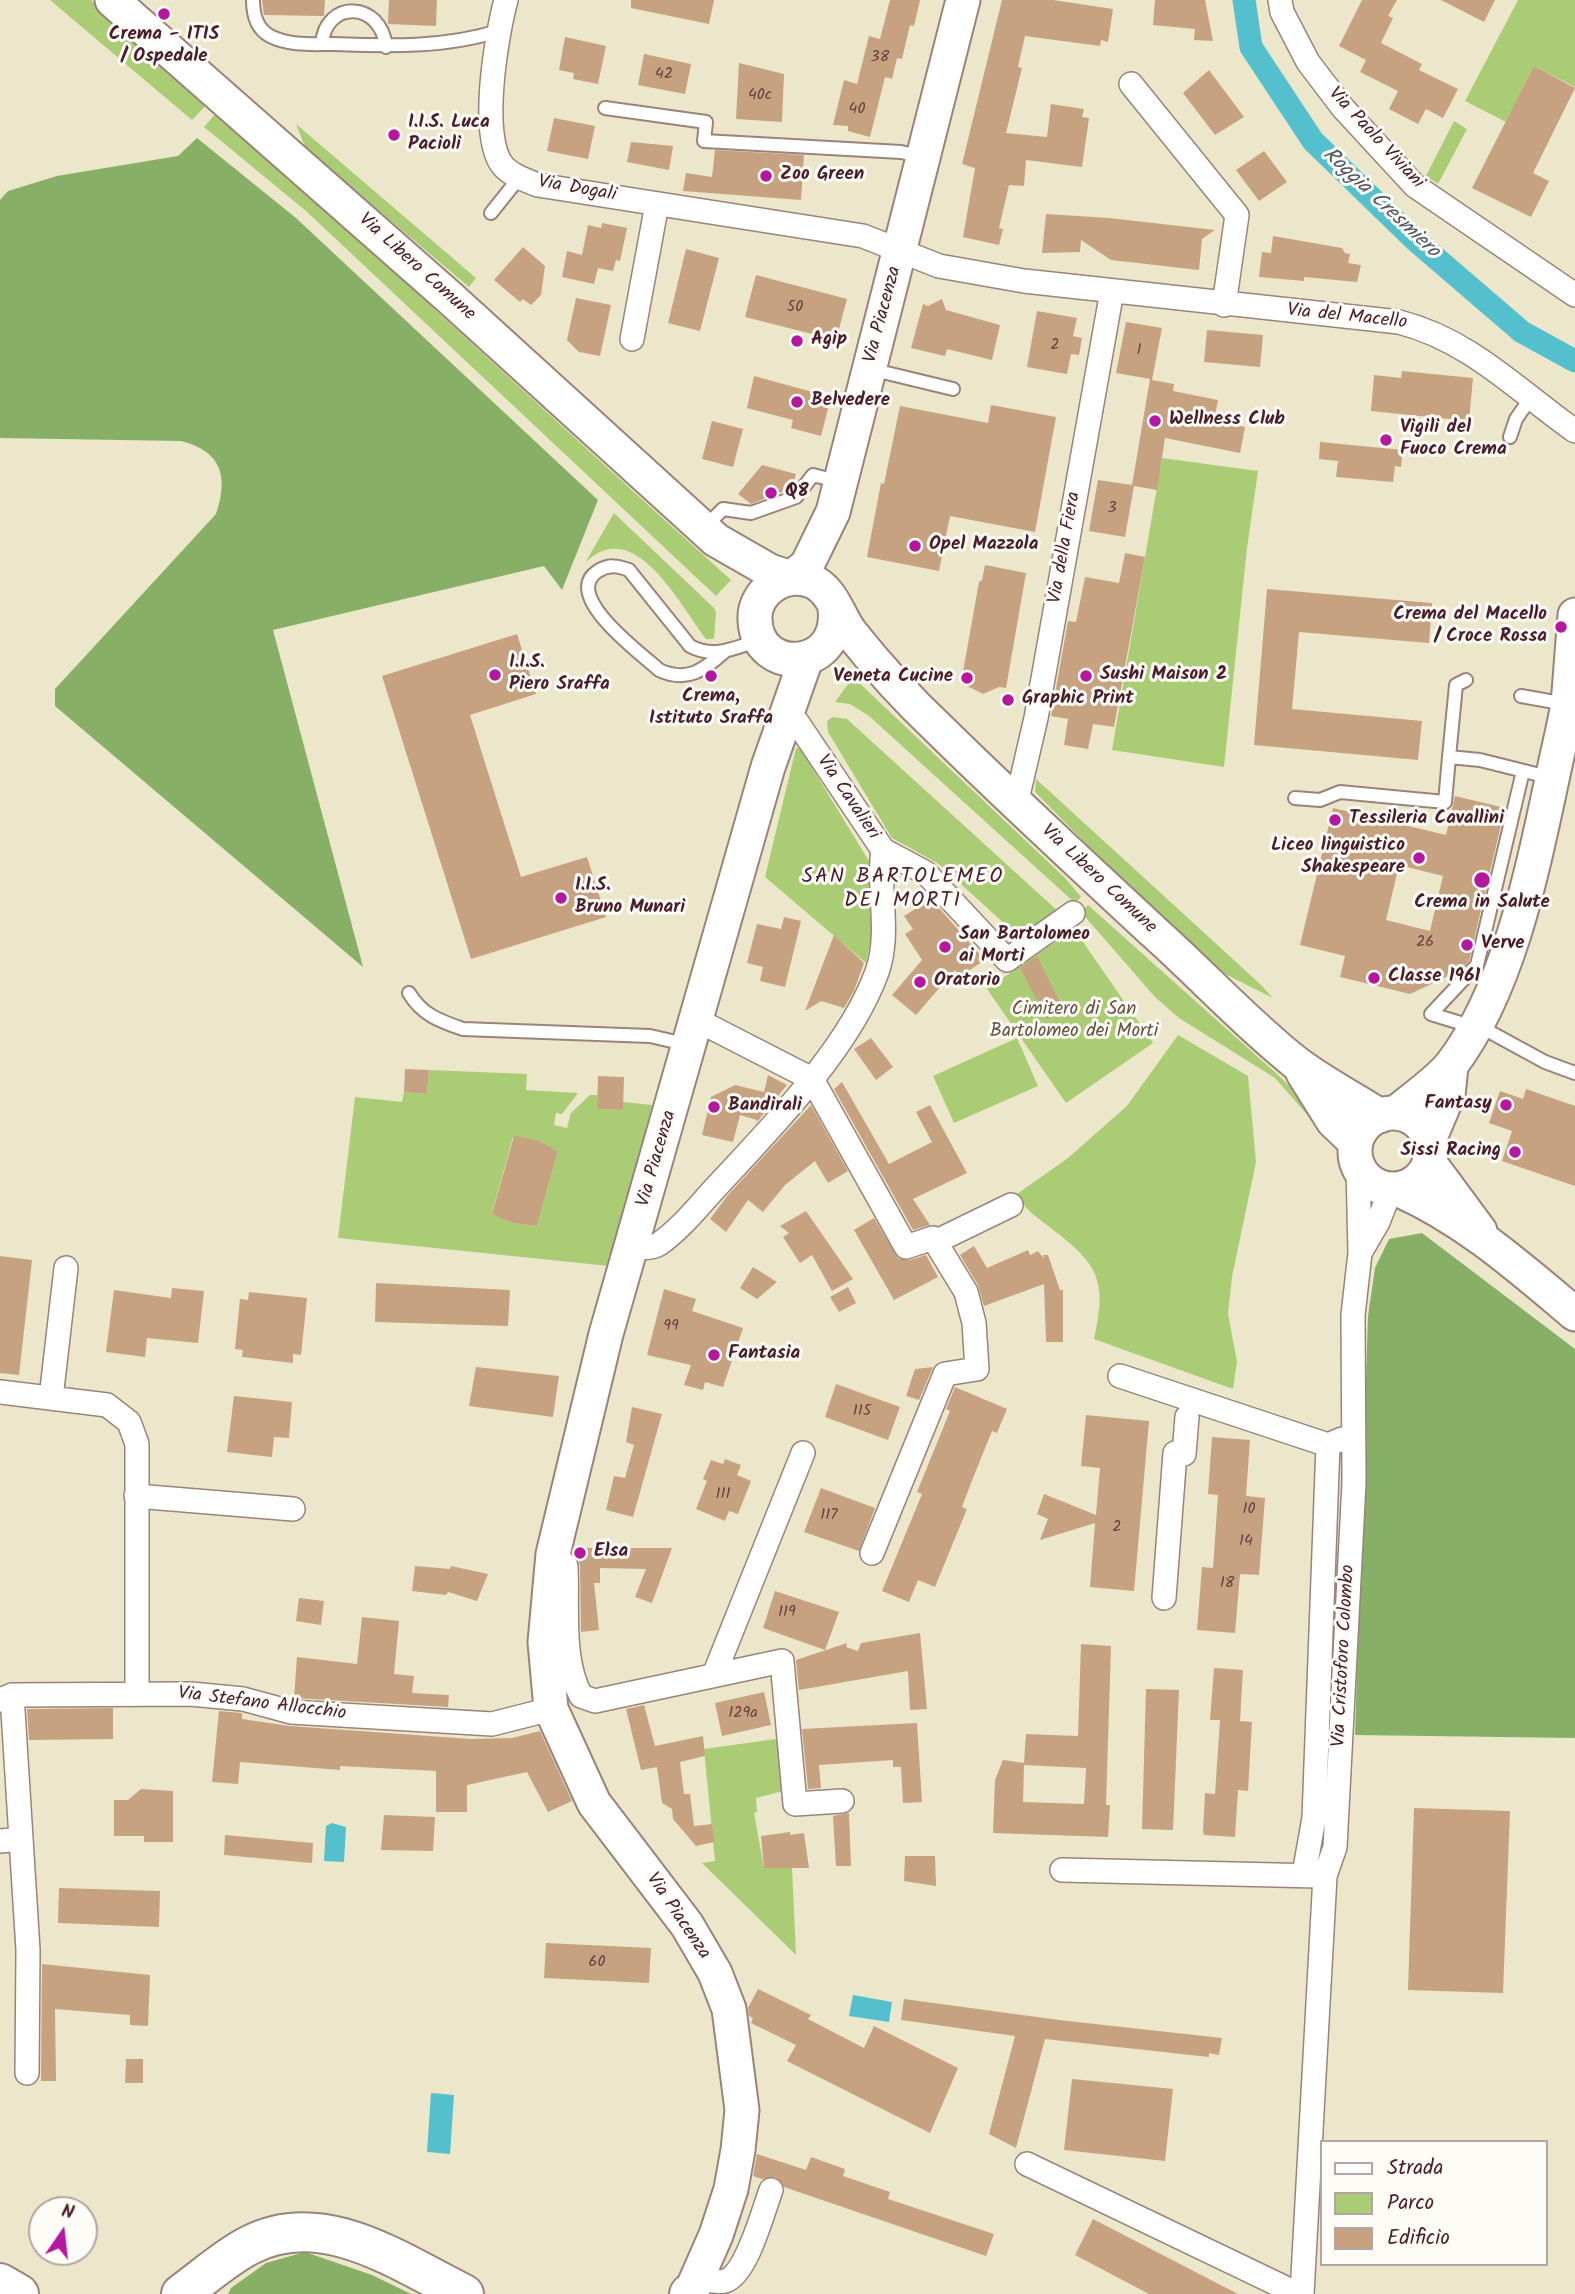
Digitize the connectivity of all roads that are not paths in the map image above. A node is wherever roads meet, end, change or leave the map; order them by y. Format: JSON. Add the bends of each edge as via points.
{"nodes":[{"id":1,"x":112,"y":0,"type":"edge"},
{"id":2,"x":253,"y":0,"type":"edge"},
{"id":3,"x":506,"y":0,"type":"edge"},
{"id":4,"x":963,"y":0,"type":"edge"},
{"id":5,"x":1280,"y":0,"type":"edge"},
{"id":6,"x":498,"y":31,"type":"junction"},
{"id":7,"x":322,"y":44,"type":"junction"},
{"id":8,"x":386,"y":47,"type":"junction"},
{"id":9,"x":1131,"y":84,"type":"dead end"},
{"id":10,"x":605,"y":108,"type":"dead end"},
{"id":11,"x":923,"y":157,"type":"junction"},
{"id":12,"x":519,"y":178,"type":"junction"},
{"id":13,"x":657,"y":204,"type":"junction"},
{"id":14,"x":491,"y":213,"type":"dead end"},
{"id":15,"x":901,"y":251,"type":"junction"},
{"id":16,"x":1112,"y":291,"type":"junction"},
{"id":17,"x":1575,"y":295,"type":"edge"},
{"id":18,"x":1224,"y":304,"type":"junction"},
{"id":19,"x":632,"y":339,"type":"dead end"},
{"id":20,"x":870,"y":369,"type":"junction"},
{"id":21,"x":953,"y":389,"type":"dead end"},
{"id":22,"x":1532,"y":397,"type":"junction"},
{"id":23,"x":1570,"y":428,"type":"edge"},
{"id":24,"x":1510,"y":438,"type":"dead end"},
{"id":25,"x":1575,"y":449,"type":"edge"},
{"id":26,"x":836,"y":497,"type":"junction"},
{"id":27,"x":709,"y":535,"type":"junction"},
{"id":28,"x":791,"y":578,"type":"junction"},
{"id":29,"x":833,"y":604,"type":"junction"},
{"id":30,"x":757,"y":606,"type":"junction"},
{"id":31,"x":1575,"y":615,"type":"edge"},
{"id":32,"x":764,"y":644,"type":"junction"},
{"id":33,"x":724,"y":652,"type":"junction"},
{"id":34,"x":813,"y":656,"type":"junction"},
{"id":35,"x":1466,"y":680,"type":"dead end"},
{"id":36,"x":904,"y":695,"type":"junction"},
{"id":37,"x":1521,"y":696,"type":"dead end"},
{"id":38,"x":1572,"y":706,"type":"edge"},
{"id":39,"x":786,"y":717,"type":"junction"},
{"id":40,"x":1449,"y":757,"type":"junction"},
{"id":41,"x":768,"y":766,"type":"junction"},
{"id":42,"x":1538,"y":775,"type":"junction"},
{"id":43,"x":1295,"y":799,"type":"dead end"},
{"id":44,"x":1016,"y":804,"type":"junction"},
{"id":45,"x":883,"y":850,"type":"junction"},
{"id":46,"x":1073,"y":914,"type":"dead end"},
{"id":47,"x":409,"y":993,"type":"dead end"},
{"id":48,"x":1475,"y":1027,"type":"junction"},
{"id":49,"x":693,"y":1033,"type":"junction"},
{"id":50,"x":1296,"y":1062,"type":"junction"},
{"id":51,"x":1451,"y":1066,"type":"junction"},
{"id":52,"x":1575,"y":1073,"type":"edge"},
{"id":53,"x":811,"y":1079,"type":"junction"},
{"id":54,"x":1388,"y":1115,"type":"junction"},
{"id":55,"x":1429,"y":1151,"type":"junction"},
{"id":56,"x":1357,"y":1154,"type":"junction"},
{"id":57,"x":1394,"y":1189,"type":"junction"},
{"id":58,"x":1011,"y":1205,"type":"dead end"},
{"id":59,"x":1486,"y":1238,"type":"junction"},
{"id":60,"x":935,"y":1242,"type":"junction"},
{"id":61,"x":633,"y":1246,"type":"junction"},
{"id":62,"x":1360,"y":1252,"type":"junction"},
{"id":63,"x":66,"y":1268,"type":"dead end"},
{"id":64,"x":1575,"y":1314,"type":"edge"},
{"id":65,"x":1120,"y":1376,"type":"dead end"},
{"id":66,"x":0,"y":1392,"type":"edge"},
{"id":67,"x":51,"y":1398,"type":"junction"},
{"id":68,"x":1187,"y":1417,"type":"dead end"},
{"id":69,"x":1355,"y":1433,"type":"junction"},
{"id":70,"x":1328,"y":1445,"type":"junction"},
{"id":71,"x":803,"y":1453,"type":"dead end"},
{"id":72,"x":136,"y":1496,"type":"junction"},
{"id":73,"x":293,"y":1509,"type":"dead end"},
{"id":74,"x":553,"y":1553,"type":"junction"},
{"id":75,"x":872,"y":1553,"type":"dead end"},
{"id":76,"x":1164,"y":1598,"type":"dead end"},
{"id":77,"x":714,"y":1675,"type":"junction"},
{"id":78,"x":137,"y":1695,"type":"junction"},
{"id":79,"x":6,"y":1697,"type":"edge"},
{"id":80,"x":551,"y":1709,"type":"junction"},
{"id":81,"x":842,"y":1801,"type":"dead end"},
{"id":82,"x":10,"y":1840,"type":"edge"},
{"id":83,"x":1062,"y":1870,"type":"dead end"},
{"id":84,"x":1314,"y":1875,"type":"junction"},
{"id":85,"x":27,"y":2073,"type":"dead end"},
{"id":86,"x":1027,"y":2164,"type":"dead end"},
{"id":87,"x":771,"y":2190,"type":"dead end"},
{"id":88,"x":228,"y":2261,"type":"junction"},
{"id":89,"x":0,"y":2283,"type":"edge"},
{"id":90,"x":692,"y":2290,"type":"edge"},
{"id":91,"x":19,"y":2294,"type":"edge"},
{"id":92,"x":181,"y":2294,"type":"edge"},
{"id":93,"x":208,"y":2294,"type":"edge"},
{"id":94,"x":464,"y":2294,"type":"edge"},
{"id":95,"x":1300,"y":2294,"type":"edge"}],
"edges":[{"from":1,"to":27,"type":"main road","name":"Via Libero Comune","via":[[449,297]]},
{"from":2,"to":7,"type":"lane","via":[[256,23],[267,35],[285,43]]},
{"from":3,"to":6,"type":"street","name":"Via Dogali"},
{"from":4,"to":11,"type":"main road","name":"Via Piacenza"},
{"from":5,"to":17,"type":"street","name":"Via Paolo Viviani","via":[[1308,62],[1343,108],[1415,186]]},
{"from":6,"to":8,"type":"lane","via":[[469,39]]},
{"from":6,"to":12,"type":"street","name":"Via Dogali","via":[[491,113],[494,141],[502,165]]},
{"from":7,"to":8,"type":"lane"},
{"from":7,"to":8,"type":"lane","via":[[323,27],[334,13],[348,8],[378,17]]},
{"from":9,"to":18,"type":"street","via":[[1237,215]]},
{"from":10,"to":11,"type":"lane","via":[[706,122],[704,141]]},
{"from":11,"to":15,"type":"main road","name":"Via Piacenza"},
{"from":12,"to":13,"type":"street","name":"Via Dogali"},
{"from":12,"to":14,"type":"lane"},
{"from":13,"to":15,"type":"street","name":"Via Dogali","via":[[863,236]]},
{"from":13,"to":19,"type":"street"},
{"from":15,"to":16,"type":"street","name":"Via del Macello","via":[[939,266]]},
{"from":15,"to":20,"type":"main road","name":"Via Piacenza"},
{"from":16,"to":18,"type":"street","name":"Via del Macello"},
{"from":16,"to":44,"type":"street","name":"Via della Fiera","via":[[1036,718]]},
{"from":18,"to":22,"type":"street","name":"Via del Macello","via":[[1422,328],[1465,348]]},
{"from":20,"to":21,"type":"lane"},
{"from":20,"to":26,"type":"main road","name":"Via Piacenza"},
{"from":22,"to":23,"type":"street","name":"Via del Macello"},
{"from":22,"to":24,"type":"lane","via":[[1516,419]]},
{"from":23,"to":25,"type":"street","name":"Via del Macello"},
{"from":26,"to":27,"type":"lane","via":[[813,475],[796,497],[751,513],[723,509]]},
{"from":26,"to":28,"type":"main road","name":"Via Piacenza","via":[[807,565]]},
{"from":26,"to":29,"type":"main road","name":"Via Piacenza"},
{"from":27,"to":28,"type":"main road","name":"Via Libero Comune","via":[[770,571]]},
{"from":27,"to":30,"type":"main road","name":"Via Libero Comune"},
{"from":28,"to":29,"type":"main road","name":"Via Libero Comune","via":[[814,583]]},
{"from":28,"to":30,"type":"main road","via":[[770,587]]},
{"from":29,"to":34,"type":"main road","via":[[835,632]]},
{"from":29,"to":36,"type":"main road","name":"Via Libero Comune"},
{"from":30,"to":32,"type":"main road","name":"Via Libero Comune","via":[[754,617]]},
{"from":31,"to":38,"type":"main road"},
{"from":32,"to":33,"type":"lane"},
{"from":32,"to":34,"type":"main road","name":"Via Libero Comune","via":[[780,657]]},
{"from":32,"to":41,"type":"main road","name":"Via Piacenza","via":[[775,672]]},
{"from":33,"to":33,"type":"lane","via":[[708,653],[690,646],[629,570],[607,567],[595,572],[589,582],[588,595],[599,615],[670,676],[701,673]]},
{"from":34,"to":36,"type":"main road","name":"Via Libero Comune","via":[[846,660]]},
{"from":34,"to":39,"type":"main road","name":"Via Piacenza"},
{"from":35,"to":40,"type":"lane","via":[[1456,685]]},
{"from":36,"to":44,"type":"main road","name":"Via Libero Comune"},
{"from":37,"to":38,"type":"lane"},
{"from":38,"to":42,"type":"main road"},
{"from":39,"to":41,"type":"main road","name":"Via Piacenza"},
{"from":39,"to":45,"type":"street","name":"Via Cavalieri","via":[[797,722]]},
{"from":40,"to":42,"type":"lane"},
{"from":40,"to":43,"type":"lane","via":[[1445,802],[1340,792],[1320,800]]},
{"from":41,"to":49,"type":"main road","name":"Via Piacenza"},
{"from":42,"to":48,"type":"main road","via":[[1515,929]]},
{"from":42,"to":48,"type":"lane","via":[[1477,965],[1431,1014]]},
{"from":44,"to":50,"type":"main road","name":"Via Libero Comune"},
{"from":45,"to":46,"type":"street","name":"Via Cavalieri","via":[[926,873],[1007,960]]},
{"from":45,"to":53,"type":"street","via":[[884,923],[878,970],[860,1011]]},
{"from":47,"to":49,"type":"lane","via":[[417,1007],[435,1020],[463,1029],[650,1036]]},
{"from":48,"to":51,"type":"main road"},
{"from":48,"to":52,"type":"lane"},
{"from":49,"to":53,"type":"street"},
{"from":49,"to":61,"type":"main road","name":"Via Piacenza"},
{"from":50,"to":54,"type":"main road","name":"Via Libero Comune"},
{"from":50,"to":56,"type":"main road","name":"Via Libero Comune"},
{"from":51,"to":54,"type":"main road"},
{"from":51,"to":55,"type":"main road","via":[[1448,1095]]},
{"from":53,"to":60,"type":"street","via":[[906,1247],[933,1238]]},
{"from":53,"to":61,"type":"street","via":[[683,1223],[657,1245]]},
{"from":54,"to":55,"type":"main road","name":"Via Libero Comune","via":[[1416,1122]]},
{"from":54,"to":56,"type":"main road","via":[[1365,1126]]},
{"from":55,"to":57,"type":"main road","via":[[1417,1180]]},
{"from":55,"to":59,"type":"main road","name":"Via Libero Comune"},
{"from":56,"to":57,"type":"main road","name":"Via Libero Comune","via":[[1374,1184]]},
{"from":56,"to":62,"type":"street","name":"Via Cristoforo Colombo"},
{"from":57,"to":59,"type":"main road","name":"Via Libero Comune"},
{"from":57,"to":62,"type":"street","name":"Via Cristoforo Colombo"},
{"from":58,"to":60,"type":"street"},
{"from":59,"to":64,"type":"main road"},
{"from":60,"to":75,"type":"street","via":[[966,1292],[974,1323],[977,1369],[945,1374]]},
{"from":61,"to":74,"type":"main road","name":"Via Piacenza","via":[[606,1334]]},
{"from":62,"to":69,"type":"street","name":"Via Cristoforo Colombo","via":[[1353,1315]]},
{"from":63,"to":67,"type":"street"},
{"from":65,"to":70,"type":"street"},
{"from":66,"to":67,"type":"street"},
{"from":67,"to":72,"type":"street","via":[[107,1405],[129,1422],[137,1444]]},
{"from":68,"to":76,"type":"street","via":[[1184,1454],[1175,1453]]},
{"from":69,"to":70,"type":"street"},
{"from":69,"to":84,"type":"street","name":"Via Cristoforo Colombo","via":[[1335,1847]]},
{"from":70,"to":84,"type":"street","name":"Via Cristoforo Colombo"},
{"from":71,"to":77,"type":"street"},
{"from":72,"to":73,"type":"street"},
{"from":72,"to":78,"type":"street"},
{"from":74,"to":77,"type":"street","via":[[566,1566],[569,1659],[581,1696],[595,1701]]},
{"from":74,"to":80,"type":"main road","name":"Via Piacenza","via":[[545,1642]]},
{"from":77,"to":81,"type":"street","via":[[782,1661],[795,1804]]},
{"from":78,"to":79,"type":"street","name":"Via Stefano Allocchio"},
{"from":78,"to":80,"type":"street","name":"Via Stefano Allocchio","via":[[191,1694],[243,1699],[291,1712],[492,1724]]},
{"from":79,"to":82,"type":"street","name":"Via Stefano Allocchio"},
{"from":80,"to":90,"type":"main road","name":"Via Piacenza","via":[[594,1802],[687,1925],[715,1973],[729,2009],[742,2110],[738,2150],[731,2189]]},
{"from":82,"to":85,"type":"street","name":"Via Stefano Allocchio","via":[[28,1950]]},
{"from":83,"to":84,"type":"street"},
{"from":84,"to":95,"type":"street","name":"Via Cristoforo Colombo"},
{"from":86,"to":95,"type":"street"},
{"from":87,"to":90,"type":"street","via":[[736,2274]]},
{"from":88,"to":92,"type":"highway"},
{"from":88,"to":93,"type":"highway"},
{"from":88,"to":94,"type":"highway","via":[[267,2238],[299,2229],[323,2231],[366,2246]]},
{"from":89,"to":91,"type":"highway"}]}
